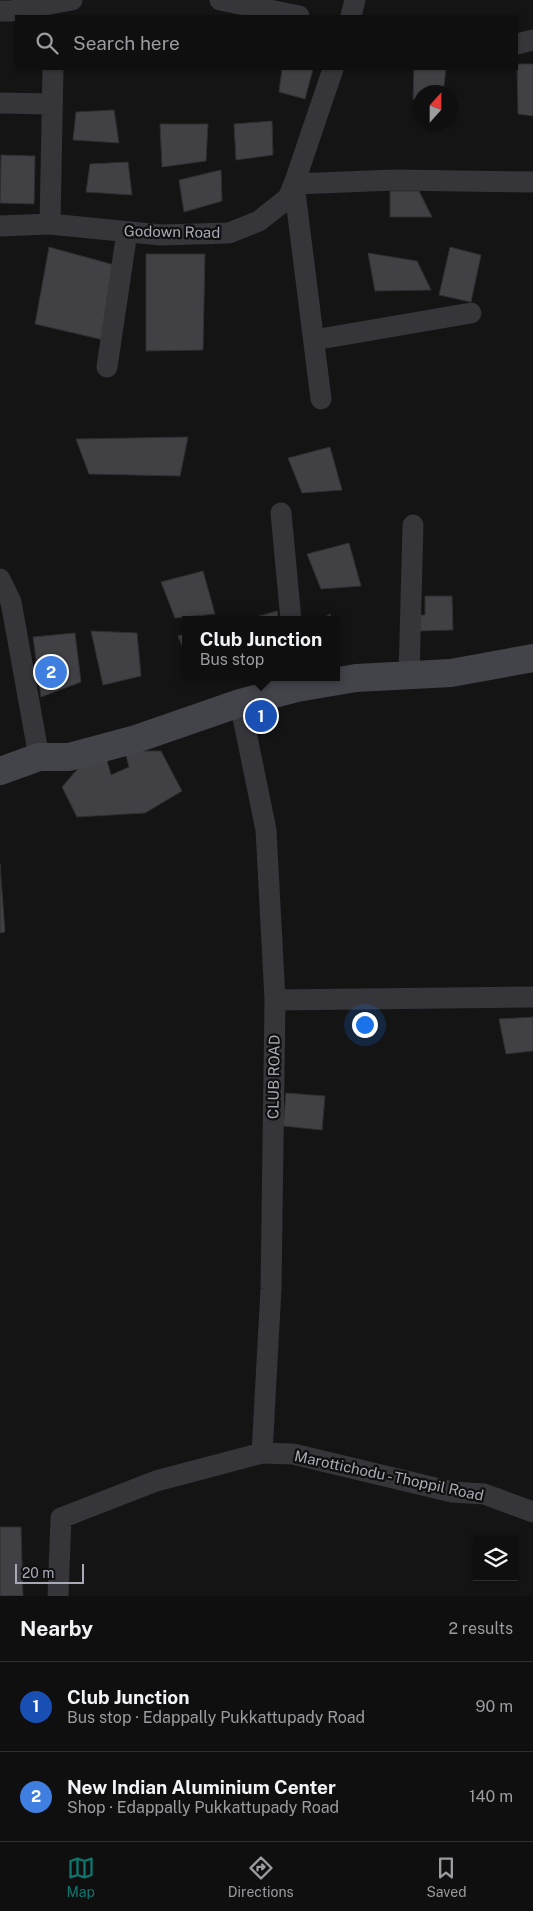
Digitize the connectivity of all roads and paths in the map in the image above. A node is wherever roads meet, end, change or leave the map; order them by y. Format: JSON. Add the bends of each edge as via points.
{"nodes":[{"id":1,"x":70,"y":0,"type":"edge"},
{"id":2,"x":220,"y":0,"type":"edge"},
{"id":3,"x":355,"y":0,"type":"edge"},
{"id":4,"x":259,"y":3,"type":"edge"},
{"id":5,"x":0,"y":11,"type":"edge"},
{"id":6,"x":64,"y":15,"type":"edge"},
{"id":7,"x":296,"y":15,"type":"edge"},
{"id":8,"x":350,"y":15,"type":"edge"},
{"id":9,"x":533,"y":40,"type":"edge"},
{"id":10,"x":518,"y":44,"type":"edge"},
{"id":11,"x":53,"y":70,"type":"edge"},
{"id":12,"x":333,"y":70,"type":"edge"},
{"id":13,"x":0,"y":103,"type":"edge"},
{"id":14,"x":51,"y":104,"type":"junction"},
{"id":15,"x":533,"y":182,"type":"edge"},
{"id":16,"x":294,"y":184,"type":"junction"},
{"id":17,"x":50,"y":224,"type":"junction"},
{"id":18,"x":0,"y":226,"type":"edge"},
{"id":19,"x":127,"y":232,"type":"junction"},
{"id":20,"x":471,"y":313,"type":"dead end"},
{"id":21,"x":314,"y":340,"type":"junction"},
{"id":22,"x":107,"y":368,"type":"dead end"},
{"id":23,"x":321,"y":399,"type":"dead end"},
{"id":24,"x":281,"y":513,"type":"dead end"},
{"id":25,"x":413,"y":525,"type":"dead end"},
{"id":26,"x":0,"y":579,"type":"edge"},
{"id":27,"x":291,"y":616,"type":"edge"},
{"id":28,"x":533,"y":658,"type":"edge"},
{"id":29,"x":409,"y":676,"type":"junction"},
{"id":30,"x":340,"y":679,"type":"edge"},
{"id":31,"x":321,"y":681,"type":"edge"},
{"id":32,"x":297,"y":683,"type":"edge"},
{"id":33,"x":240,"y":703,"type":"junction"},
{"id":34,"x":39,"y":756,"type":"junction"},
{"id":35,"x":0,"y":772,"type":"edge"},
{"id":36,"x":533,"y":997,"type":"edge"},
{"id":37,"x":275,"y":1000,"type":"junction"},
{"id":38,"x":262,"y":1453,"type":"junction"},
{"id":39,"x":533,"y":1512,"type":"edge"},
{"id":40,"x":58,"y":1596,"type":"edge"}],
"edges":[{"from":1,"to":5,"type":"street"},
{"from":1,"to":6,"type":"street"},
{"from":2,"to":4,"type":"street"},
{"from":3,"to":8,"type":"street"},
{"from":4,"to":7,"type":"street"},
{"from":9,"to":10,"type":"street"},
{"from":11,"to":14,"type":"street"},
{"from":12,"to":16,"type":"street","name":"Godown Road"},
{"from":13,"to":14,"type":"street"},
{"from":14,"to":17,"type":"street"},
{"from":15,"to":16,"type":"street","via":[[395,180]]},
{"from":16,"to":19,"type":"street","name":"Godown Road","via":[[288,198],[259,220],[229,233],[161,235]]},
{"from":16,"to":21,"type":"street"},
{"from":17,"to":18,"type":"street","name":"Godown Road"},
{"from":17,"to":19,"type":"street","name":"Godown Road"},
{"from":19,"to":22,"type":"street"},
{"from":20,"to":21,"type":"street"},
{"from":21,"to":23,"type":"street"},
{"from":24,"to":27,"type":"street"},
{"from":25,"to":29,"type":"street"},
{"from":26,"to":34,"type":"street","via":[[11,602]]},
{"from":28,"to":29,"type":"main road","via":[[451,674]]},
{"from":29,"to":30,"type":"main road"},
{"from":31,"to":32,"type":"main road"},
{"from":32,"to":33,"type":"main road"},
{"from":33,"to":34,"type":"main road","via":[[136,739],[69,757]]},
{"from":33,"to":37,"type":"street","name":"CLUB ROAD","via":[[266,830]]},
{"from":34,"to":35,"type":"main road"},
{"from":36,"to":37,"type":"street"},
{"from":37,"to":38,"type":"street","name":"CLUB ROAD","via":[[271,1289]]},
{"from":38,"to":39,"type":"street","name":"Marottichodu - Thoppil Road","via":[[293,1454],[435,1489],[484,1494]]},
{"from":38,"to":40,"type":"street","name":"Marottichodu - Thoppil Road","via":[[156,1481],[61,1518]]}]}
